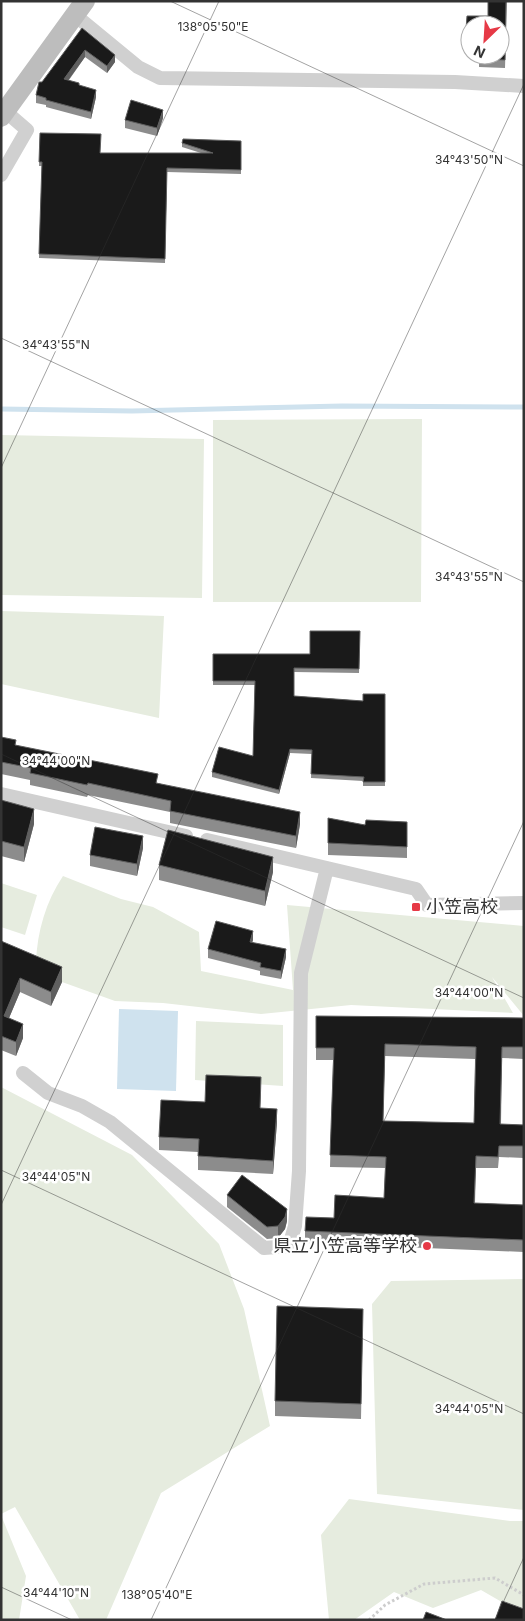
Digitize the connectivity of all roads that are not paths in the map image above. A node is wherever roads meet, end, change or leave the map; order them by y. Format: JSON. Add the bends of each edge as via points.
{"nodes":[{"id":1,"x":80,"y":9,"type":"edge"},
{"id":2,"x":524,"y":86,"type":"edge"},
{"id":3,"x":3,"y":114,"type":"edge"},
{"id":4,"x":1,"y":175,"type":"edge"},
{"id":5,"x":1,"y":794,"type":"edge"},
{"id":6,"x":327,"y":868,"type":"junction"},
{"id":7,"x":524,"y":903,"type":"edge"},
{"id":8,"x":23,"y":1073,"type":"dead end"}],
"edges":[{"from":1,"to":2,"type":"street","via":[[138,67],[160,78]]},
{"from":1,"to":3,"type":"main road"},
{"from":3,"to":4,"type":"street","via":[[27,130]]},
{"from":5,"to":6,"type":"street"},
{"from":6,"to":7,"type":"street","via":[[416,889],[428,906]]},
{"from":6,"to":8,"type":"street","via":[[301,973],[299,1171],[295,1226],[289,1246],[264,1248],[110,1122],[82,1106],[48,1093]]}]}
